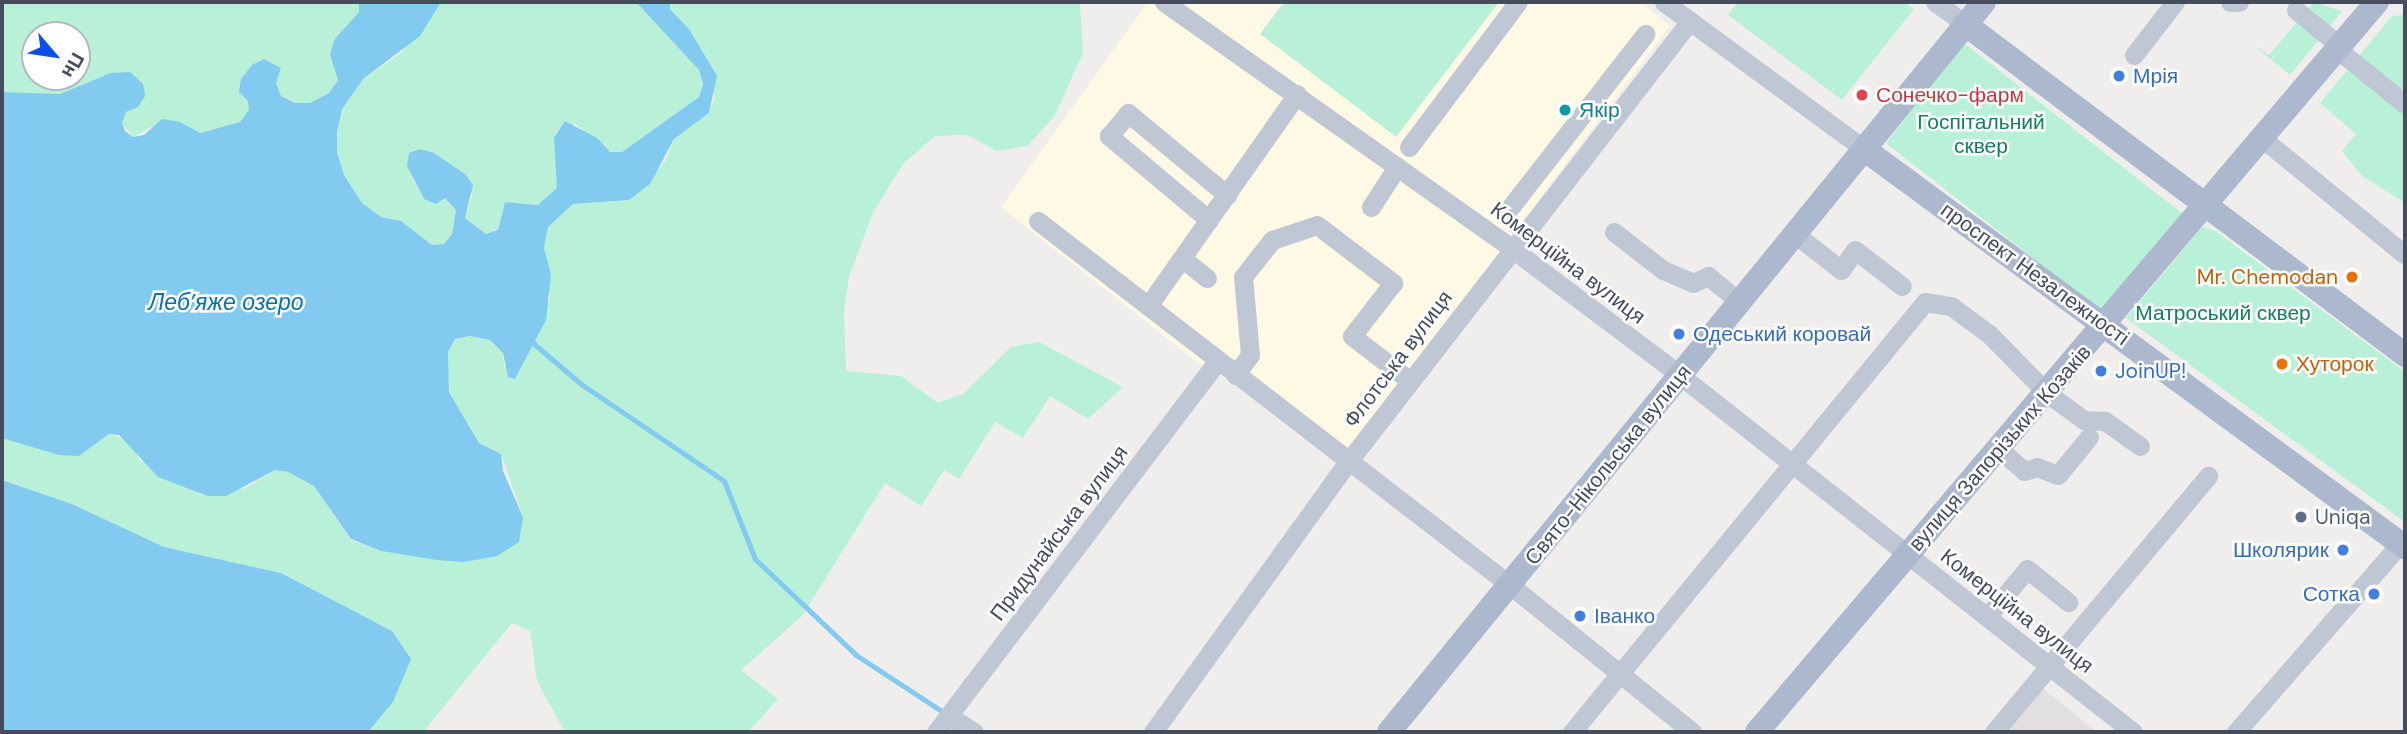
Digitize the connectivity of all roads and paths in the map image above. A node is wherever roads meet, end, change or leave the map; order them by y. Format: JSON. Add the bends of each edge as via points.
{"nodes":[{"id":1,"x":1164,"y":2,"type":"edge"},
{"id":2,"x":1518,"y":2,"type":"edge"},
{"id":3,"x":1664,"y":2,"type":"edge"},
{"id":4,"x":1935,"y":2,"type":"edge"},
{"id":5,"x":1984,"y":2,"type":"edge"},
{"id":6,"x":2175,"y":2,"type":"edge"},
{"id":7,"x":2230,"y":2,"type":"edge"},
{"id":8,"x":2238,"y":2,"type":"edge"},
{"id":9,"x":2377,"y":2,"type":"edge"},
{"id":10,"x":2296,"y":10,"type":"dead end"},
{"id":11,"x":1690,"y":21,"type":"junction"},
{"id":12,"x":1965,"y":24,"type":"junction"},
{"id":13,"x":1645,"y":34,"type":"dead end"},
{"id":14,"x":2339,"y":48,"type":"junction"},
{"id":15,"x":2134,"y":55,"type":"dead end"},
{"id":16,"x":1297,"y":94,"type":"junction"},
{"id":17,"x":2405,"y":104,"type":"edge"},
{"id":18,"x":2263,"y":139,"type":"junction"},
{"id":19,"x":1409,"y":147,"type":"dead end"},
{"id":20,"x":1864,"y":149,"type":"junction"},
{"id":21,"x":1397,"y":167,"type":"junction"},
{"id":22,"x":1227,"y":195,"type":"junction"},
{"id":23,"x":1371,"y":207,"type":"dead end"},
{"id":24,"x":2206,"y":207,"type":"junction"},
{"id":25,"x":1509,"y":209,"type":"dead end"},
{"id":26,"x":1209,"y":220,"type":"junction"},
{"id":27,"x":1038,"y":221,"type":"dead end"},
{"id":28,"x":1614,"y":232,"type":"dead end"},
{"id":29,"x":1795,"y":234,"type":"junction"},
{"id":30,"x":1511,"y":248,"type":"junction"},
{"id":31,"x":2405,"y":255,"type":"edge"},
{"id":32,"x":1182,"y":258,"type":"junction"},
{"id":33,"x":1207,"y":278,"type":"dead end"},
{"id":34,"x":1902,"y":286,"type":"dead end"},
{"id":35,"x":1740,"y":302,"type":"junction"},
{"id":36,"x":1148,"y":306,"type":"junction"},
{"id":37,"x":2105,"y":325,"type":"junction"},
{"id":38,"x":2405,"y":355,"type":"edge"},
{"id":39,"x":1217,"y":362,"type":"junction"},
{"id":40,"x":1235,"y":375,"type":"junction"},
{"id":41,"x":1681,"y":376,"type":"junction"},
{"id":42,"x":1410,"y":381,"type":"junction"},
{"id":43,"x":2046,"y":393,"type":"junction"},
{"id":44,"x":2089,"y":437,"type":"dead end"},
{"id":45,"x":2140,"y":446,"type":"dead end"},
{"id":46,"x":1999,"y":449,"type":"junction"},
{"id":47,"x":1348,"y":462,"type":"junction"},
{"id":48,"x":1794,"y":465,"type":"junction"},
{"id":49,"x":2208,"y":476,"type":"dead end"},
{"id":50,"x":2403,"y":545,"type":"edge"},
{"id":51,"x":1908,"y":555,"type":"junction"},
{"id":52,"x":1510,"y":585,"type":"junction"},
{"id":53,"x":2068,"y":602,"type":"dead end"},
{"id":54,"x":1987,"y":617,"type":"junction"},
{"id":55,"x":2049,"y":665,"type":"junction"},
{"id":56,"x":1620,"y":674,"type":"junction"},
{"id":57,"x":949,"y":716,"type":"junction"},
{"id":58,"x":936,"y":732,"type":"edge"},
{"id":59,"x":974,"y":732,"type":"edge"},
{"id":60,"x":1153,"y":732,"type":"edge"},
{"id":61,"x":1389,"y":732,"type":"edge"},
{"id":62,"x":1572,"y":732,"type":"edge"},
{"id":63,"x":1692,"y":732,"type":"edge"},
{"id":64,"x":1757,"y":732,"type":"edge"},
{"id":65,"x":1994,"y":732,"type":"edge"},
{"id":66,"x":2133,"y":732,"type":"edge"},
{"id":67,"x":2236,"y":732,"type":"edge"}],
"edges":[{"from":1,"to":16,"type":"street","name":"Комерційна вулиця"},
{"from":2,"to":19,"type":"street"},
{"from":3,"to":11,"type":"street","name":"проспект Незалежності"},
{"from":4,"to":12,"type":"street"},
{"from":5,"to":12,"type":"main road","name":"Свято-Нікольська вулиця"},
{"from":6,"to":15,"type":"street"},
{"from":7,"to":8,"type":"street"},
{"from":9,"to":14,"type":"main road","name":"вулиця Запорізьких Козаків"},
{"from":10,"to":14,"type":"street"},
{"from":11,"to":20,"type":"street","name":"проспект Незалежності"},
{"from":11,"to":30,"type":"street","name":"Флотська вулиця"},
{"from":12,"to":20,"type":"main road","name":"Свято-Нікольська вулиця"},
{"from":12,"to":24,"type":"main road"},
{"from":13,"to":25,"type":"street"},
{"from":14,"to":17,"type":"street"},
{"from":14,"to":18,"type":"main road","name":"вулиця Запорізьких Козаків"},
{"from":16,"to":21,"type":"street","name":"Комерційна вулиця"},
{"from":16,"to":22,"type":"street"},
{"from":18,"to":24,"type":"main road","name":"вулиця Запорізьких Козаків"},
{"from":18,"to":31,"type":"street"},
{"from":20,"to":29,"type":"main road","name":"Свято-Нікольська вулиця"},
{"from":20,"to":37,"type":"main road","name":"проспект Незалежності"},
{"from":21,"to":23,"type":"street"},
{"from":21,"to":30,"type":"street","name":"Комерційна вулиця"},
{"from":22,"to":26,"type":"street"},
{"from":22,"to":26,"type":"street","via":[[1128,113],[1109,136]]},
{"from":24,"to":37,"type":"main road","name":"вулиця Запорізьких Козаків"},
{"from":24,"to":38,"type":"main road"},
{"from":26,"to":32,"type":"street"},
{"from":27,"to":36,"type":"street"},
{"from":28,"to":35,"type":"street","via":[[1663,270],[1693,283],[1708,276]]},
{"from":29,"to":34,"type":"street","via":[[1840,270],[1855,250]]},
{"from":29,"to":35,"type":"main road","name":"Свято-Нікольська вулиця"},
{"from":30,"to":41,"type":"street","name":"Комерційна вулиця"},
{"from":30,"to":42,"type":"street","name":"Флотська вулиця"},
{"from":32,"to":33,"type":"street"},
{"from":32,"to":36,"type":"street"},
{"from":35,"to":41,"type":"main road","name":"Свято-Нікольська вулиця"},
{"from":36,"to":39,"type":"street"},
{"from":37,"to":43,"type":"main road","name":"вулиця Запорізьких Козаків"},
{"from":37,"to":50,"type":"main road","name":"проспект Незалежності"},
{"from":39,"to":40,"type":"street"},
{"from":39,"to":57,"type":"street","name":"Придунайська вулиця"},
{"from":40,"to":42,"type":"street","via":[[1250,355],[1243,277],[1272,240],[1317,225],[1393,283],[1352,336]]},
{"from":40,"to":47,"type":"street"},
{"from":41,"to":48,"type":"street","name":"Комерційна вулиця"},
{"from":41,"to":52,"type":"main road","name":"Свято-Нікольська вулиця"},
{"from":42,"to":47,"type":"street","name":"Флотська вулиця"},
{"from":43,"to":45,"type":"street","via":[[2084,420],[2105,421]]},
{"from":43,"to":46,"type":"main road","name":"вулиця Запорізьких Козаків"},
{"from":43,"to":48,"type":"street","via":[[1990,335],[1951,306],[1925,302]]},
{"from":44,"to":46,"type":"street","via":[[2058,475],[2037,467],[2024,471]]},
{"from":46,"to":51,"type":"main road","name":"вулиця Запорізьких Козаків"},
{"from":47,"to":52,"type":"street"},
{"from":47,"to":60,"type":"street","name":"Флотська вулиця"},
{"from":48,"to":51,"type":"street","name":"Комерційна вулиця"},
{"from":48,"to":56,"type":"street"},
{"from":49,"to":55,"type":"street"},
{"from":50,"to":67,"type":"street"},
{"from":51,"to":54,"type":"street","name":"Комерційна вулиця"},
{"from":51,"to":64,"type":"main road","name":"вулиця Запорізьких Козаків"},
{"from":52,"to":56,"type":"street"},
{"from":52,"to":61,"type":"main road","name":"Свято-Нікольська вулиця"},
{"from":53,"to":54,"type":"street","via":[[2027,569]]},
{"from":54,"to":55,"type":"street","name":"Комерційна вулиця"},
{"from":55,"to":65,"type":"street"},
{"from":55,"to":66,"type":"street","name":"Комерційна вулиця"},
{"from":56,"to":62,"type":"street"},
{"from":56,"to":63,"type":"street"},
{"from":57,"to":58,"type":"street","name":"Придунайська вулиця"},
{"from":57,"to":59,"type":"street"}]}
